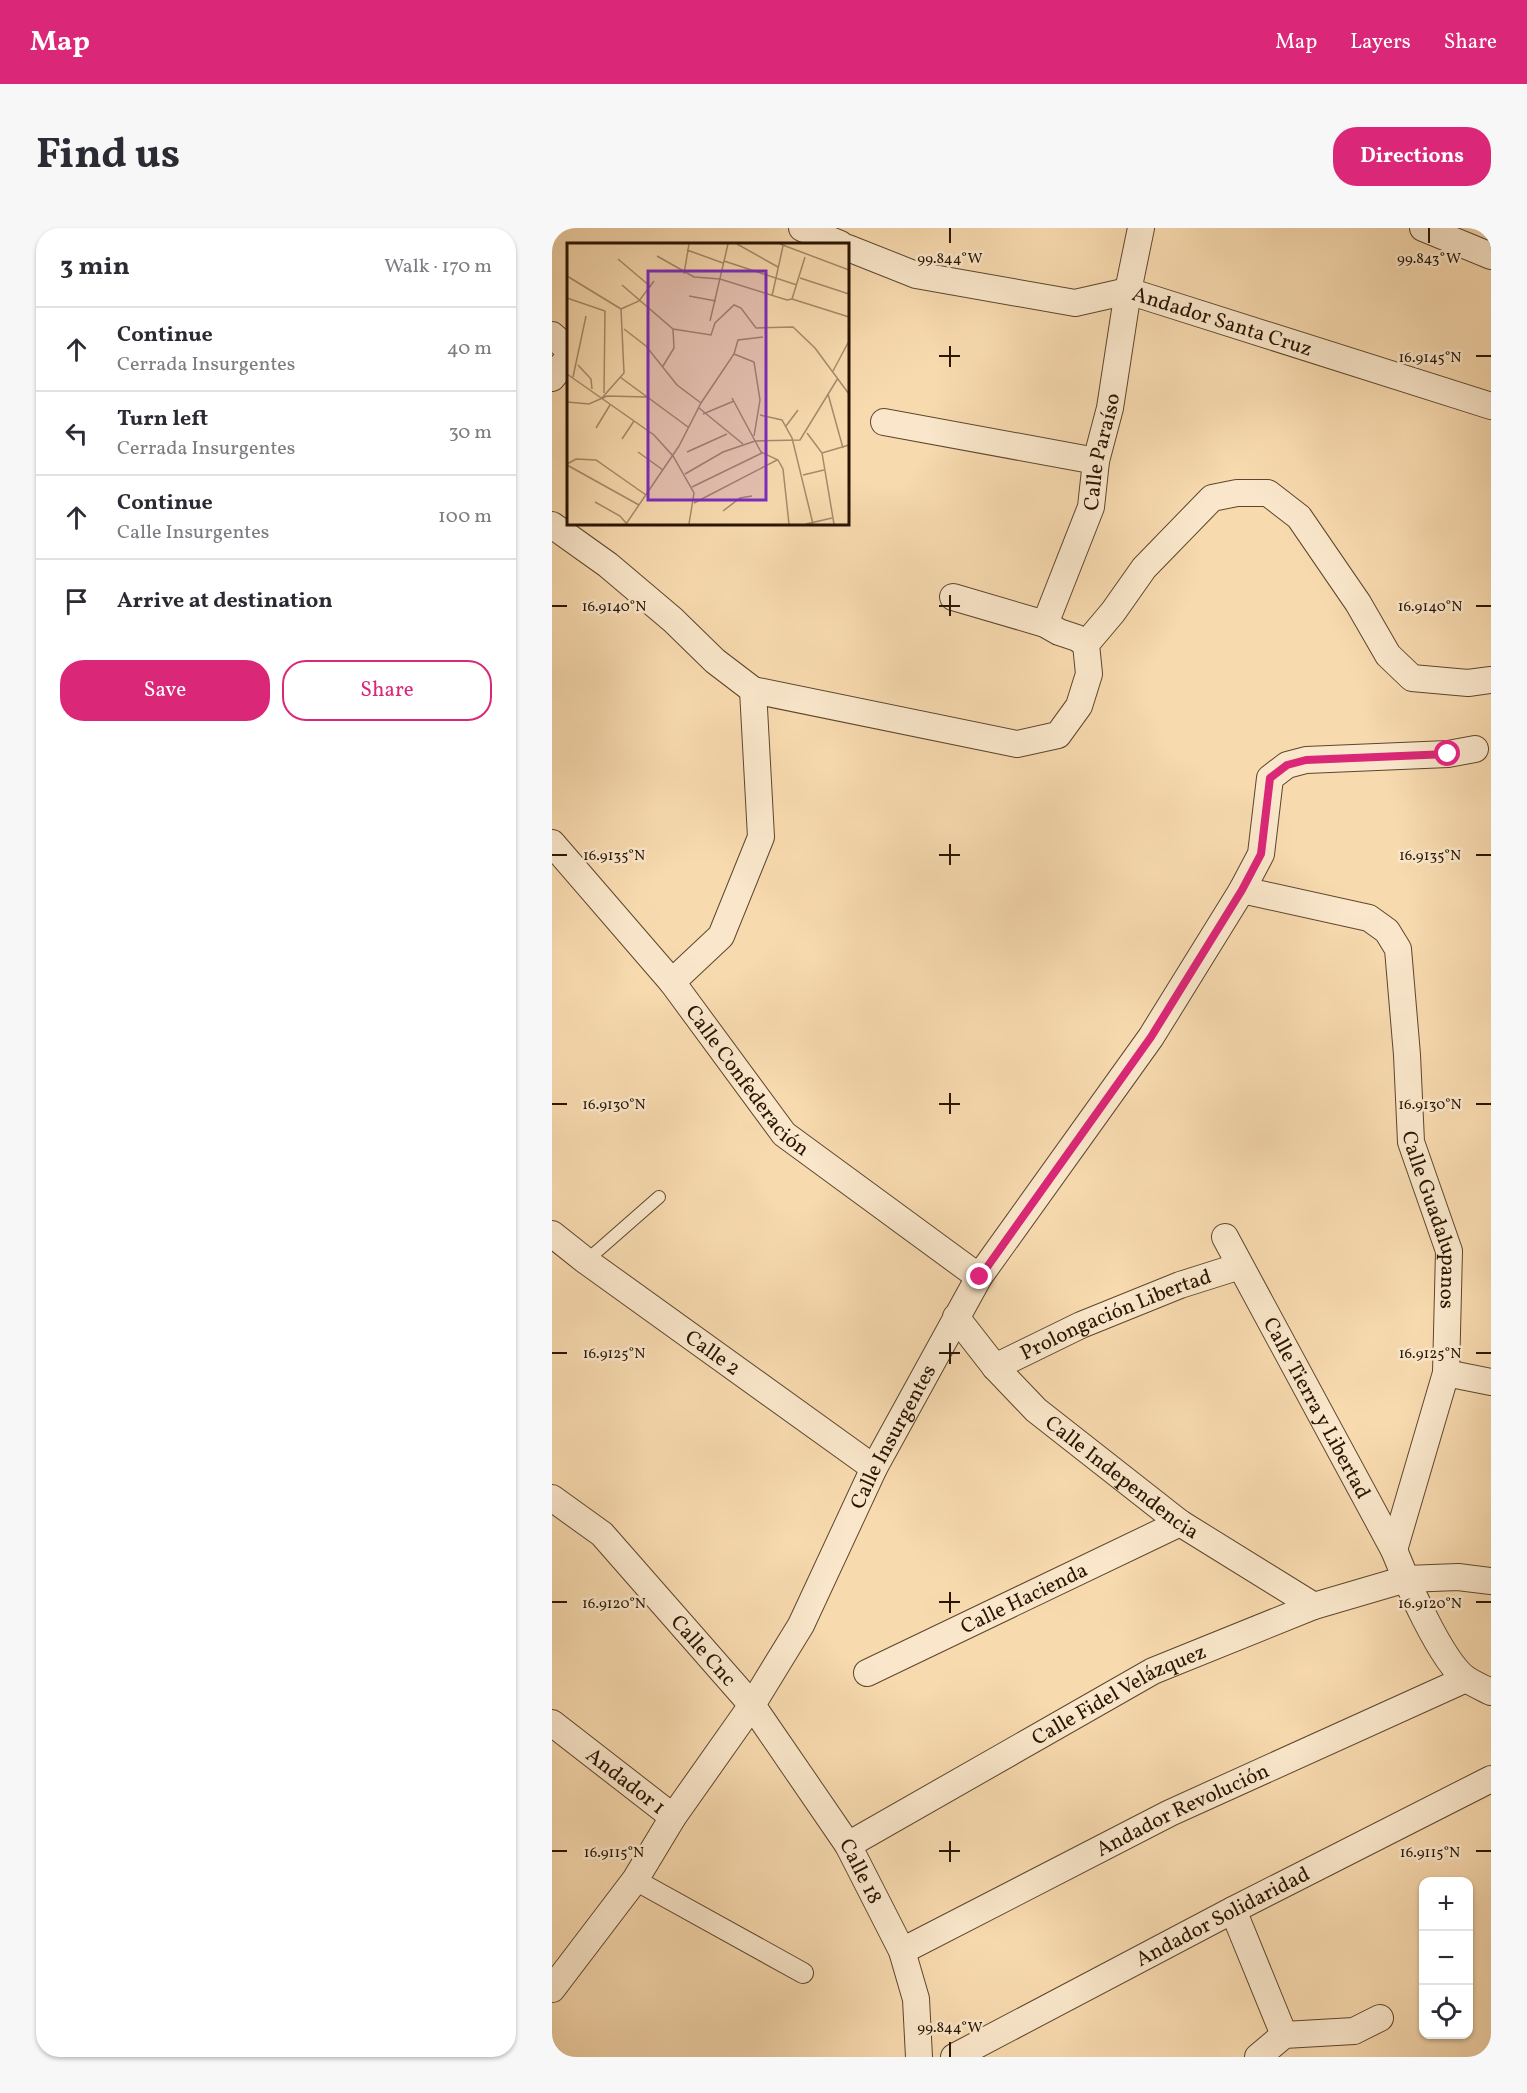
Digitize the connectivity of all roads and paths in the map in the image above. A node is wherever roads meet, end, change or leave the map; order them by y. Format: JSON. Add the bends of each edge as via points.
{"nodes":[{"id":1,"x":802,"y":228,"type":"edge"},
{"id":2,"x":847,"y":228,"type":"edge"},
{"id":3,"x":1141,"y":228,"type":"edge"},
{"id":4,"x":1423,"y":228,"type":"edge"},
{"id":5,"x":840,"y":243,"type":"edge"},
{"id":6,"x":842,"y":243,"type":"edge"},
{"id":7,"x":849,"y":248,"type":"edge"},
{"id":8,"x":1491,"y":256,"type":"edge"},
{"id":9,"x":1128,"y":291,"type":"junction"},
{"id":10,"x":552,"y":335,"type":"edge"},
{"id":11,"x":567,"y":348,"type":"edge"},
{"id":12,"x":567,"y":359,"type":"edge"},
{"id":13,"x":552,"y":378,"type":"edge"},
{"id":14,"x":1491,"y":406,"type":"edge"},
{"id":15,"x":884,"y":422,"type":"dead end"},
{"id":16,"x":1096,"y":461,"type":"junction"},
{"id":17,"x":552,"y":525,"type":"edge"},
{"id":18,"x":953,"y":597,"type":"dead end"},
{"id":19,"x":1045,"y":624,"type":"junction"},
{"id":20,"x":1086,"y":644,"type":"junction"},
{"id":21,"x":1491,"y":680,"type":"edge"},
{"id":22,"x":753,"y":690,"type":"junction"},
{"id":23,"x":1474,"y":749,"type":"dead end"},
{"id":24,"x":552,"y":843,"type":"edge"},
{"id":25,"x":1242,"y":890,"type":"junction"},
{"id":26,"x":672,"y":982,"type":"junction"},
{"id":27,"x":659,"y":1197,"type":"dead end"},
{"id":28,"x":552,"y":1234,"type":"edge"},
{"id":29,"x":1225,"y":1237,"type":"dead end"},
{"id":30,"x":586,"y":1261,"type":"junction"},
{"id":31,"x":1240,"y":1266,"type":"junction"},
{"id":32,"x":980,"y":1277,"type":"junction"},
{"id":33,"x":956,"y":1317,"type":"junction"},
{"id":34,"x":995,"y":1367,"type":"junction"},
{"id":35,"x":1446,"y":1373,"type":"junction"},
{"id":36,"x":1491,"y":1382,"type":"edge"},
{"id":37,"x":874,"y":1468,"type":"junction"},
{"id":38,"x":552,"y":1498,"type":"edge"},
{"id":39,"x":1179,"y":1523,"type":"junction"},
{"id":40,"x":1394,"y":1550,"type":"junction"},
{"id":41,"x":1406,"y":1579,"type":"junction"},
{"id":42,"x":1491,"y":1581,"type":"edge"},
{"id":43,"x":1314,"y":1606,"type":"junction"},
{"id":44,"x":867,"y":1673,"type":"dead end"},
{"id":45,"x":1466,"y":1679,"type":"junction"},
{"id":46,"x":1491,"y":1692,"type":"edge"},
{"id":47,"x":752,"y":1705,"type":"junction"},
{"id":48,"x":552,"y":1723,"type":"edge"},
{"id":49,"x":1491,"y":1779,"type":"edge"},
{"id":50,"x":673,"y":1817,"type":"junction"},
{"id":51,"x":848,"y":1845,"type":"junction"},
{"id":52,"x":635,"y":1880,"type":"junction"},
{"id":53,"x":1233,"y":1910,"type":"junction"},
{"id":54,"x":902,"y":1951,"type":"junction"},
{"id":55,"x":803,"y":1973,"type":"dead end"},
{"id":56,"x":552,"y":1989,"type":"edge"},
{"id":57,"x":1380,"y":2018,"type":"dead end"},
{"id":58,"x":1284,"y":2035,"type":"junction"},
{"id":59,"x":920,"y":2057,"type":"edge"},
{"id":60,"x":954,"y":2057,"type":"edge"},
{"id":61,"x":1258,"y":2057,"type":"edge"}],
"edges":[{"from":1,"to":5,"type":"street"},
{"from":2,"to":6,"type":"street"},
{"from":3,"to":9,"type":"street","name":"Calle Paraíso"},
{"from":4,"to":8,"type":"street"},
{"from":7,"to":9,"type":"street","name":"Andador Santa Cruz","via":[[916,275],[1075,303]]},
{"from":9,"to":14,"type":"street","name":"Andador Santa Cruz"},
{"from":9,"to":16,"type":"street","name":"Calle Paraíso","via":[[1110,408]]},
{"from":10,"to":11,"type":"street"},
{"from":12,"to":13,"type":"street"},
{"from":15,"to":16,"type":"street"},
{"from":16,"to":19,"type":"street","name":"Calle Paraíso","via":[[1091,507]]},
{"from":17,"to":22,"type":"street","via":[[608,565],[715,662]]},
{"from":18,"to":19,"type":"street"},
{"from":19,"to":20,"type":"street"},
{"from":20,"to":21,"type":"street","via":[[1144,568],[1212,498],[1268,493],[1299,518],[1358,603],[1388,655],[1412,678],[1468,683]]},
{"from":20,"to":22,"type":"street","via":[[1089,674],[1079,706],[1058,735],[1017,744]]},
{"from":22,"to":26,"type":"street","via":[[761,837],[721,936]]},
{"from":23,"to":25,"type":"street","name":"Calle Insurgentes","via":[[1448,754],[1306,760],[1287,765],[1270,778],[1261,854]]},
{"from":24,"to":26,"type":"street","name":"Calle Confederación"},
{"from":25,"to":32,"type":"street","name":"Calle Insurgentes","via":[[1151,1037]]},
{"from":25,"to":35,"type":"street","name":"Calle Guadalupanos","via":[[1369,918],[1387,931],[1398,948],[1411,1142],[1449,1251]]},
{"from":26,"to":32,"type":"street","name":"Calle Confederación","via":[[784,1134]]},
{"from":27,"to":30,"type":"lane"},
{"from":28,"to":30,"type":"street","name":"Calle 2"},
{"from":29,"to":31,"type":"street","name":"Calle Tierra y Libertad"},
{"from":30,"to":37,"type":"street","name":"Calle 2"},
{"from":31,"to":34,"type":"street","name":"Prolongación Libertad","via":[[1179,1285],[1103,1316]]},
{"from":31,"to":40,"type":"street","name":"Calle Tierra y Libertad"},
{"from":32,"to":33,"type":"street","name":"Calle Insurgentes"},
{"from":33,"to":34,"type":"street","name":"Calle Independencia"},
{"from":33,"to":37,"type":"street","name":"Calle Insurgentes"},
{"from":34,"to":39,"type":"street","name":"Calle Independencia","via":[[1036,1410]]},
{"from":35,"to":36,"type":"street"},
{"from":35,"to":40,"type":"street","name":"Calle Guadalupanos"},
{"from":37,"to":47,"type":"street","name":"Calle Insurgentes","via":[[801,1625]]},
{"from":38,"to":47,"type":"street","name":"Calle Cnc","via":[[602,1534]]},
{"from":39,"to":43,"type":"street","name":"Calle Independencia"},
{"from":39,"to":44,"type":"street","name":"Calle Hacienda"},
{"from":40,"to":41,"type":"street","name":"Calle Tierra y Libertad"},
{"from":41,"to":42,"type":"street","name":"Calle Fidel Velázquez","via":[[1458,1577]]},
{"from":41,"to":43,"type":"street","name":"Calle Fidel Velázquez"},
{"from":41,"to":45,"type":"street","name":"Calle Tierra y Libertad","via":[[1453,1666]]},
{"from":43,"to":51,"type":"street","name":"Calle Fidel Velázquez","via":[[1153,1671]]},
{"from":45,"to":46,"type":"street"},
{"from":45,"to":54,"type":"street","name":"Andador Revolución","via":[[1170,1813]]},
{"from":47,"to":50,"type":"street","name":"Calle Insurgentes"},
{"from":47,"to":51,"type":"street","name":"Calle 18"},
{"from":48,"to":50,"type":"street","name":"Andador 1"},
{"from":49,"to":53,"type":"street","name":"Andador Solidaridad"},
{"from":50,"to":52,"type":"street","name":"Calle Insurgentes"},
{"from":51,"to":54,"type":"street","name":"Calle 18"},
{"from":52,"to":55,"type":"street"},
{"from":52,"to":56,"type":"street","name":"Calle Insurgentes"},
{"from":53,"to":58,"type":"street"},
{"from":53,"to":60,"type":"street","name":"Andador Solidaridad"},
{"from":54,"to":59,"type":"street","name":"Calle 18","via":[[916,1999]]},
{"from":57,"to":58,"type":"street","via":[[1354,2031]]},
{"from":58,"to":61,"type":"street"}]}
